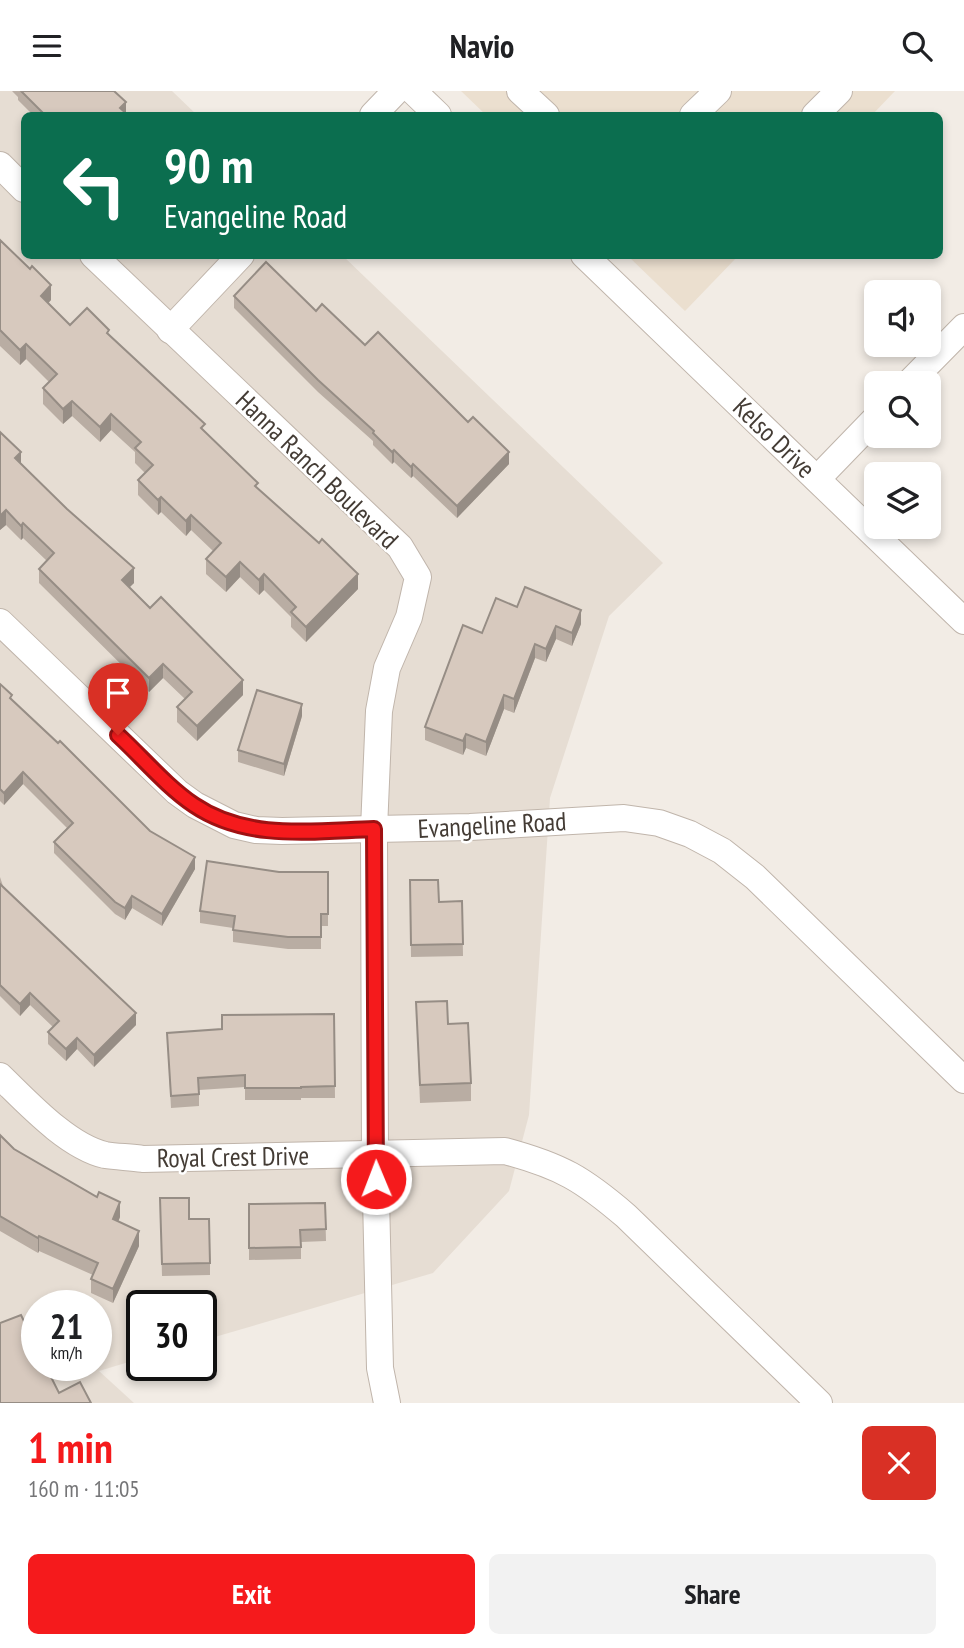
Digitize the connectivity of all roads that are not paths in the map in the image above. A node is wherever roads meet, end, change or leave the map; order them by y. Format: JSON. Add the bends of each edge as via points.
{"nodes":[{"id":1,"x":396,"y":91,"type":"edge"},
{"id":2,"x":413,"y":91,"type":"edge"},
{"id":3,"x":520,"y":91,"type":"edge"},
{"id":4,"x":718,"y":91,"type":"edge"},
{"id":5,"x":839,"y":91,"type":"edge"},
{"id":6,"x":376,"y":112,"type":"edge"},
{"id":7,"x":435,"y":112,"type":"edge"},
{"id":8,"x":542,"y":112,"type":"edge"},
{"id":9,"x":696,"y":112,"type":"edge"},
{"id":10,"x":818,"y":112,"type":"edge"},
{"id":11,"x":0,"y":165,"type":"edge"},
{"id":12,"x":21,"y":186,"type":"edge"},
{"id":13,"x":97,"y":259,"type":"edge"},
{"id":14,"x":237,"y":259,"type":"edge"},
{"id":15,"x":588,"y":259,"type":"edge"},
{"id":16,"x":964,"y":327,"type":"edge"},
{"id":17,"x":170,"y":330,"type":"junction"},
{"id":18,"x":921,"y":371,"type":"edge"},
{"id":19,"x":864,"y":430,"type":"edge"},
{"id":20,"x":817,"y":479,"type":"junction"},
{"id":21,"x":964,"y":621,"type":"edge"},
{"id":22,"x":0,"y":622,"type":"edge"},
{"id":23,"x":374,"y":829,"type":"junction"},
{"id":24,"x":0,"y":1076,"type":"edge"},
{"id":25,"x":964,"y":1080,"type":"edge"},
{"id":26,"x":376,"y":1155,"type":"junction"},
{"id":27,"x":387,"y":1403,"type":"edge"},
{"id":28,"x":819,"y":1403,"type":"edge"}],
"edges":[{"from":1,"to":6,"type":"street"},
{"from":2,"to":7,"type":"street"},
{"from":3,"to":8,"type":"street"},
{"from":4,"to":9,"type":"street"},
{"from":5,"to":10,"type":"street"},
{"from":11,"to":12,"type":"street"},
{"from":13,"to":17,"type":"street","name":"Hanna Ranch Boulevard"},
{"from":14,"to":17,"type":"street"},
{"from":15,"to":20,"type":"street","name":"Kelso Drive"},
{"from":16,"to":18,"type":"street"},
{"from":17,"to":23,"type":"street","name":"Hanna Ranch Boulevard","via":[[400,547],[418,576],[409,617],[387,668],[379,711]]},
{"from":19,"to":20,"type":"street"},
{"from":20,"to":21,"type":"street","name":"Kelso Drive"},
{"from":22,"to":23,"type":"street","name":"Evangeline Road","via":[[177,792],[214,817],[256,830]]},
{"from":23,"to":25,"type":"street","name":"Evangeline Road","via":[[624,818],[690,834],[755,877]]},
{"from":23,"to":26,"type":"street","name":"Hanna Ranch Boulevard"},
{"from":24,"to":26,"type":"street","name":"Royal Crest Drive","via":[[43,1118],[103,1154],[143,1159]]},
{"from":26,"to":27,"type":"street","name":"Hanna Ranch Boulevard","via":[[380,1368]]},
{"from":26,"to":28,"type":"street","name":"Royal Crest Drive","via":[[505,1151],[565,1171],[626,1216]]}]}
